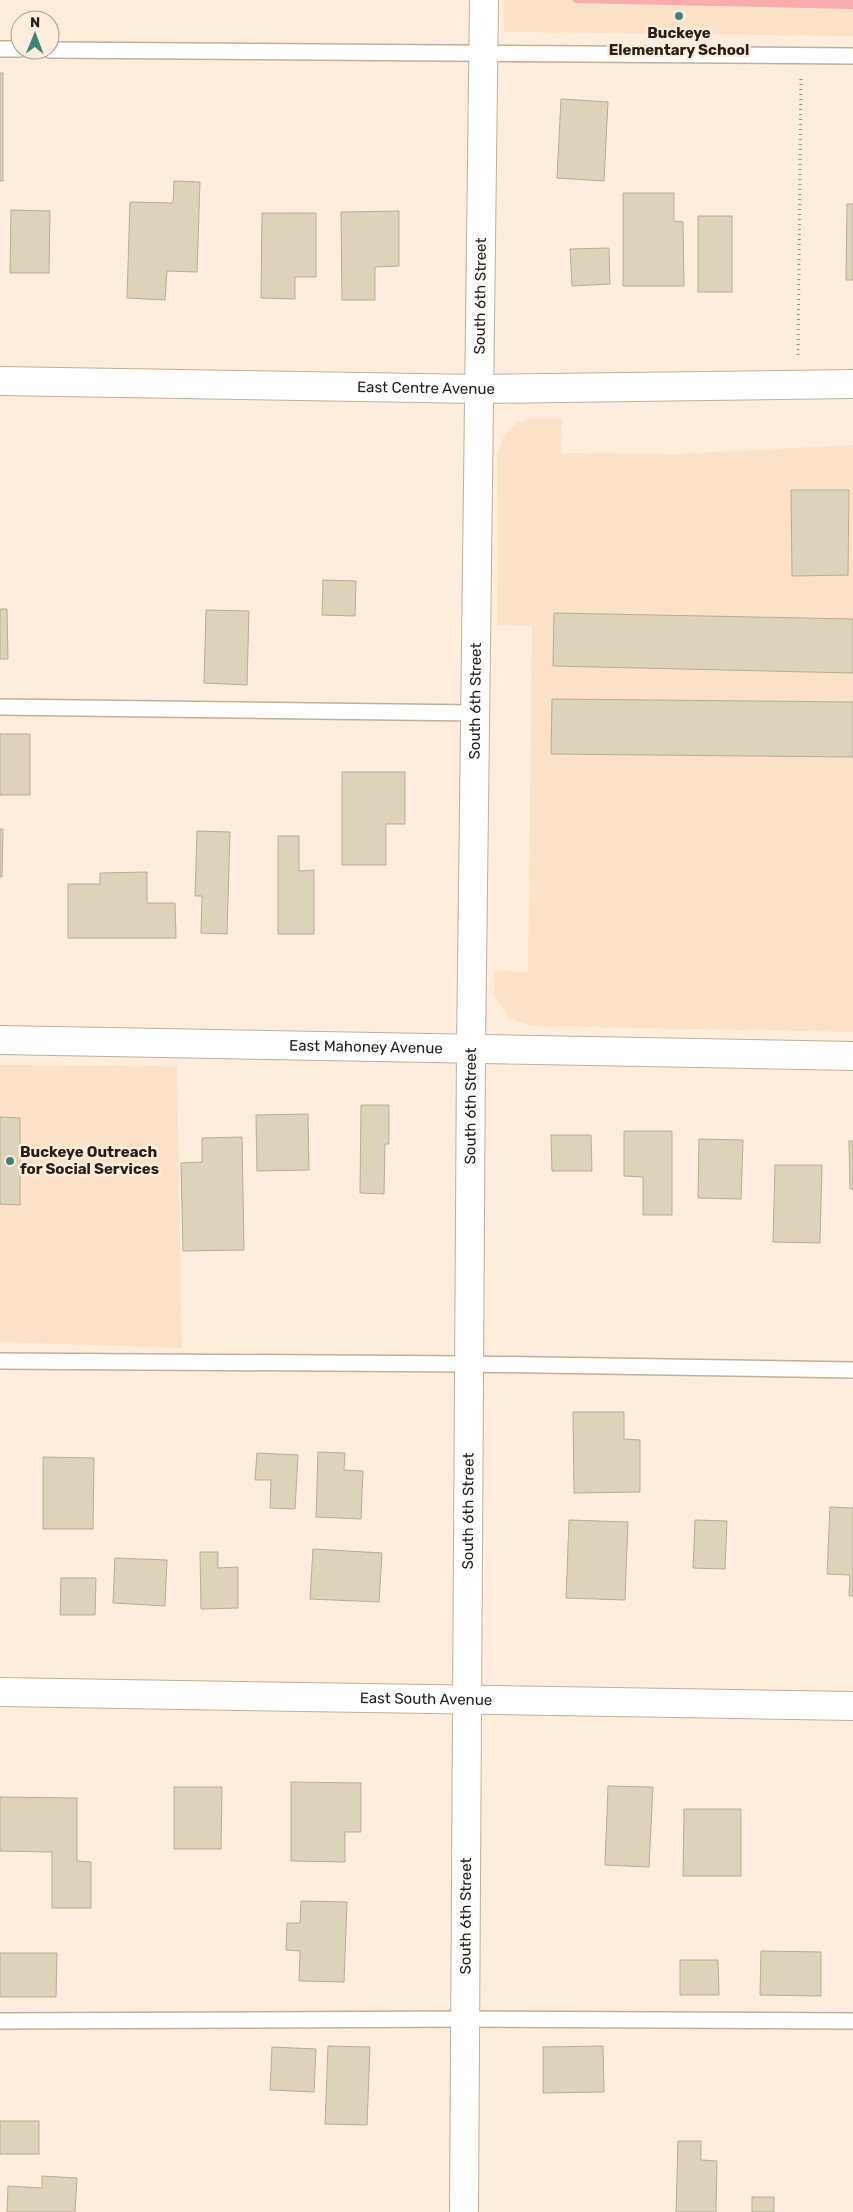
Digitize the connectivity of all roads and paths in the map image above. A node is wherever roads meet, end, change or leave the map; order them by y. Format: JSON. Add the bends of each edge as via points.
{"nodes":[{"id":1,"x":484,"y":0,"type":"edge"},
{"id":2,"x":60,"y":50,"type":"edge"},
{"id":3,"x":483,"y":54,"type":"junction"},
{"id":4,"x":802,"y":56,"type":"junction"},
{"id":5,"x":853,"y":56,"type":"edge"},
{"id":6,"x":0,"y":381,"type":"edge"},
{"id":7,"x":853,"y":384,"type":"edge"},
{"id":8,"x":798,"y":385,"type":"junction"},
{"id":9,"x":480,"y":389,"type":"junction"},
{"id":10,"x":0,"y":707,"type":"edge"},
{"id":11,"x":474,"y":713,"type":"junction"},
{"id":12,"x":0,"y":1040,"type":"edge"},
{"id":13,"x":471,"y":1049,"type":"junction"},
{"id":14,"x":853,"y":1056,"type":"edge"},
{"id":15,"x":0,"y":1361,"type":"edge"},
{"id":16,"x":469,"y":1364,"type":"junction"},
{"id":17,"x":853,"y":1370,"type":"edge"},
{"id":18,"x":0,"y":1692,"type":"edge"},
{"id":19,"x":466,"y":1699,"type":"junction"},
{"id":20,"x":853,"y":1706,"type":"edge"},
{"id":21,"x":467,"y":2019,"type":"junction"},
{"id":22,"x":0,"y":2021,"type":"edge"},
{"id":23,"x":853,"y":2022,"type":"edge"},
{"id":24,"x":464,"y":2212,"type":"edge"}],
"edges":[{"from":1,"to":3,"type":"street","name":"South 6th Street"},
{"from":2,"to":3,"type":"lane"},
{"from":3,"to":4,"type":"lane"},
{"from":3,"to":9,"type":"street","name":"South 6th Street"},
{"from":4,"to":5,"type":"lane"},
{"from":4,"to":8,"type":"path"},
{"from":6,"to":9,"type":"street","name":"East Centre Avenue"},
{"from":7,"to":8,"type":"street","name":"East Centre Avenue"},
{"from":8,"to":9,"type":"street","name":"East Centre Avenue"},
{"from":9,"to":11,"type":"street","name":"South 6th Street"},
{"from":10,"to":11,"type":"lane"},
{"from":11,"to":13,"type":"street","name":"South 6th Street"},
{"from":12,"to":13,"type":"street","name":"East Mahoney Avenue"},
{"from":13,"to":14,"type":"street","name":"East Mahoney Avenue"},
{"from":13,"to":16,"type":"street","name":"South 6th Street"},
{"from":15,"to":16,"type":"lane"},
{"from":16,"to":17,"type":"lane"},
{"from":16,"to":19,"type":"street","name":"South 6th Street"},
{"from":18,"to":19,"type":"street","name":"East South Avenue"},
{"from":19,"to":20,"type":"street","name":"East South Avenue"},
{"from":19,"to":21,"type":"street","name":"South 6th Street"},
{"from":21,"to":22,"type":"lane"},
{"from":21,"to":23,"type":"lane"},
{"from":21,"to":24,"type":"street","name":"South 6th Street"}]}
